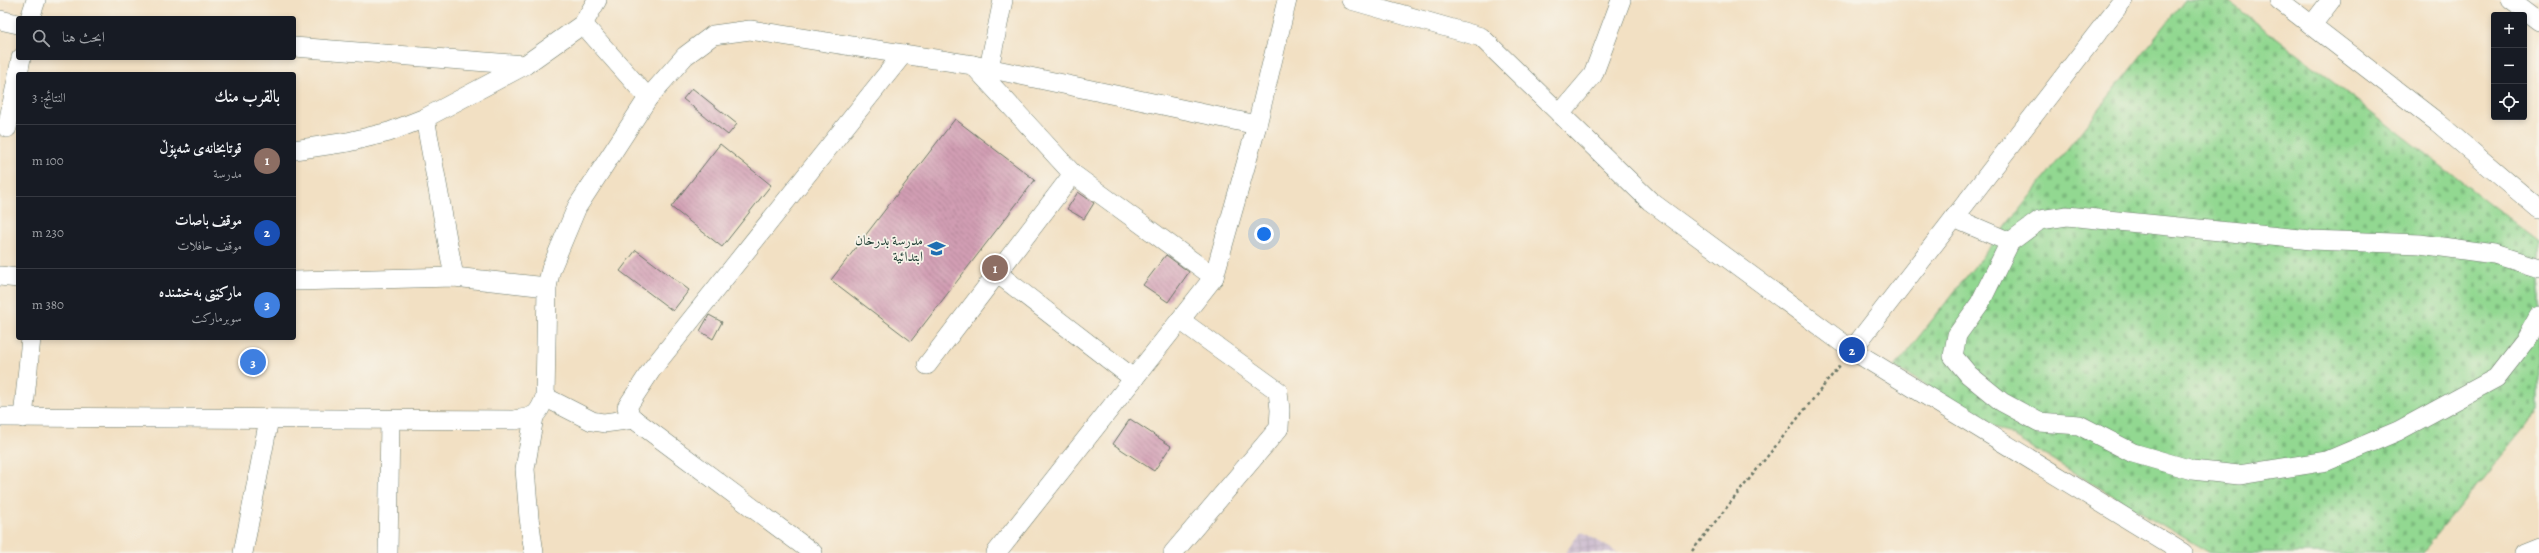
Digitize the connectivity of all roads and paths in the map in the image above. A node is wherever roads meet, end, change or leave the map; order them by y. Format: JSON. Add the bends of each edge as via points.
{"nodes":[{"id":1,"x":36,"y":0,"type":"edge"},
{"id":2,"x":597,"y":0,"type":"edge"},
{"id":3,"x":1003,"y":0,"type":"edge"},
{"id":4,"x":1286,"y":0,"type":"edge"},
{"id":5,"x":1351,"y":0,"type":"edge"},
{"id":6,"x":1621,"y":0,"type":"edge"},
{"id":7,"x":2123,"y":0,"type":"edge"},
{"id":8,"x":2280,"y":0,"type":"edge"},
{"id":9,"x":2331,"y":0,"type":"edge"},
{"id":10,"x":2511,"y":0,"type":"edge"},
{"id":11,"x":31,"y":16,"type":"edge"},
{"id":12,"x":0,"y":20,"type":"edge"},
{"id":13,"x":2539,"y":21,"type":"edge"},
{"id":14,"x":16,"y":24,"type":"edge"},
{"id":15,"x":583,"y":24,"type":"junction"},
{"id":16,"x":2312,"y":25,"type":"junction"},
{"id":17,"x":296,"y":47,"type":"edge"},
{"id":18,"x":903,"y":54,"type":"junction"},
{"id":19,"x":22,"y":60,"type":"edge"},
{"id":20,"x":525,"y":65,"type":"junction"},
{"id":21,"x":981,"y":66,"type":"junction"},
{"id":22,"x":19,"y":72,"type":"edge"},
{"id":23,"x":16,"y":86,"type":"edge"},
{"id":24,"x":648,"y":98,"type":"junction"},
{"id":25,"x":1560,"y":114,"type":"junction"},
{"id":26,"x":425,"y":118,"type":"junction"},
{"id":27,"x":1257,"y":125,"type":"junction"},
{"id":28,"x":8,"y":129,"type":"edge"},
{"id":29,"x":296,"y":150,"type":"edge"},
{"id":30,"x":1073,"y":174,"type":"junction"},
{"id":31,"x":2539,"y":209,"type":"edge"},
{"id":32,"x":1954,"y":218,"type":"junction"},
{"id":33,"x":2010,"y":242,"type":"junction"},
{"id":34,"x":2539,"y":268,"type":"edge"},
{"id":35,"x":997,"y":273,"type":"junction"},
{"id":36,"x":0,"y":276,"type":"edge"},
{"id":37,"x":454,"y":277,"type":"junction"},
{"id":38,"x":1214,"y":277,"type":"junction"},
{"id":39,"x":16,"y":278,"type":"edge"},
{"id":40,"x":296,"y":281,"type":"edge"},
{"id":41,"x":547,"y":287,"type":"junction"},
{"id":42,"x":2539,"y":316,"type":"edge"},
{"id":43,"x":1180,"y":320,"type":"junction"},
{"id":44,"x":31,"y":340,"type":"edge"},
{"id":45,"x":1852,"y":350,"type":"junction"},
{"id":46,"x":927,"y":365,"type":"dead end"},
{"id":47,"x":1134,"y":379,"type":"junction"},
{"id":48,"x":545,"y":397,"type":"junction"},
{"id":49,"x":0,"y":417,"type":"edge"},
{"id":50,"x":534,"y":417,"type":"junction"},
{"id":51,"x":23,"y":418,"type":"junction"},
{"id":52,"x":269,"y":419,"type":"junction"},
{"id":53,"x":634,"y":419,"type":"junction"},
{"id":54,"x":390,"y":420,"type":"junction"},
{"id":55,"x":2539,"y":547,"type":"edge"},
{"id":56,"x":1692,"y":551,"type":"dead end"},
{"id":57,"x":243,"y":553,"type":"edge"},
{"id":58,"x":388,"y":553,"type":"edge"},
{"id":59,"x":534,"y":553,"type":"edge"},
{"id":60,"x":813,"y":553,"type":"edge"},
{"id":61,"x":996,"y":553,"type":"edge"},
{"id":62,"x":1173,"y":553,"type":"edge"},
{"id":63,"x":2183,"y":553,"type":"edge"},
{"id":64,"x":2524,"y":553,"type":"edge"}],
"edges":[{"from":1,"to":11,"type":"street"},
{"from":2,"to":15,"type":"street"},
{"from":3,"to":21,"type":"street"},
{"from":4,"to":27,"type":"street"},
{"from":5,"to":25,"type":"street","via":[[1481,37]]},
{"from":6,"to":25,"type":"street","via":[[1593,75]]},
{"from":7,"to":32,"type":"street"},
{"from":8,"to":16,"type":"street"},
{"from":9,"to":16,"type":"street"},
{"from":10,"to":13,"type":"street"},
{"from":12,"to":14,"type":"street"},
{"from":15,"to":20,"type":"street"},
{"from":15,"to":24,"type":"street"},
{"from":16,"to":31,"type":"street","via":[[2437,122]]},
{"from":17,"to":20,"type":"street"},
{"from":18,"to":21,"type":"street"},
{"from":18,"to":24,"type":"street","via":[[750,30],[713,35],[685,56]]},
{"from":18,"to":53,"type":"street","via":[[642,382],[627,407]]},
{"from":19,"to":22,"type":"street"},
{"from":20,"to":26,"type":"street"},
{"from":21,"to":27,"type":"street"},
{"from":21,"to":30,"type":"street"},
{"from":23,"to":28,"type":"street"},
{"from":24,"to":41,"type":"street","via":[[577,208],[551,269]]},
{"from":25,"to":45,"type":"street","via":[[1650,201]]},
{"from":26,"to":29,"type":"street","via":[[389,132],[348,142]]},
{"from":26,"to":37,"type":"street"},
{"from":27,"to":38,"type":"street"},
{"from":30,"to":35,"type":"street"},
{"from":30,"to":38,"type":"street"},
{"from":32,"to":33,"type":"street"},
{"from":32,"to":45,"type":"street"},
{"from":33,"to":34,"type":"street","via":[[2040,220],[2068,216],[2311,240],[2420,244],[2494,254]]},
{"from":33,"to":42,"type":"street","via":[[1980,303],[1957,335],[1953,356],[1969,375],[2002,402],[2039,422],[2079,425],[2133,453],[2192,470],[2239,475],[2327,461],[2398,431],[2496,378],[2525,341]]},
{"from":35,"to":46,"type":"street"},
{"from":35,"to":47,"type":"street"},
{"from":36,"to":39,"type":"street"},
{"from":37,"to":40,"type":"street"},
{"from":37,"to":41,"type":"street"},
{"from":38,"to":43,"type":"street"},
{"from":41,"to":48,"type":"street"},
{"from":43,"to":47,"type":"street"},
{"from":43,"to":62,"type":"street","via":[[1278,391],[1280,410],[1279,428]]},
{"from":44,"to":51,"type":"street"},
{"from":45,"to":56,"type":"path"},
{"from":45,"to":63,"type":"street"},
{"from":47,"to":61,"type":"street"},
{"from":48,"to":50,"type":"street","via":[[541,410]]},
{"from":48,"to":53,"type":"street","via":[[592,421],[604,423]]},
{"from":49,"to":51,"type":"street"},
{"from":50,"to":54,"type":"street","via":[[514,420]]},
{"from":50,"to":59,"type":"street","via":[[525,469],[528,518]]},
{"from":51,"to":52,"type":"street","via":[[216,416]]},
{"from":52,"to":54,"type":"street"},
{"from":52,"to":57,"type":"street"},
{"from":53,"to":60,"type":"street"},
{"from":54,"to":58,"type":"street"},
{"from":55,"to":64,"type":"street"}]}
